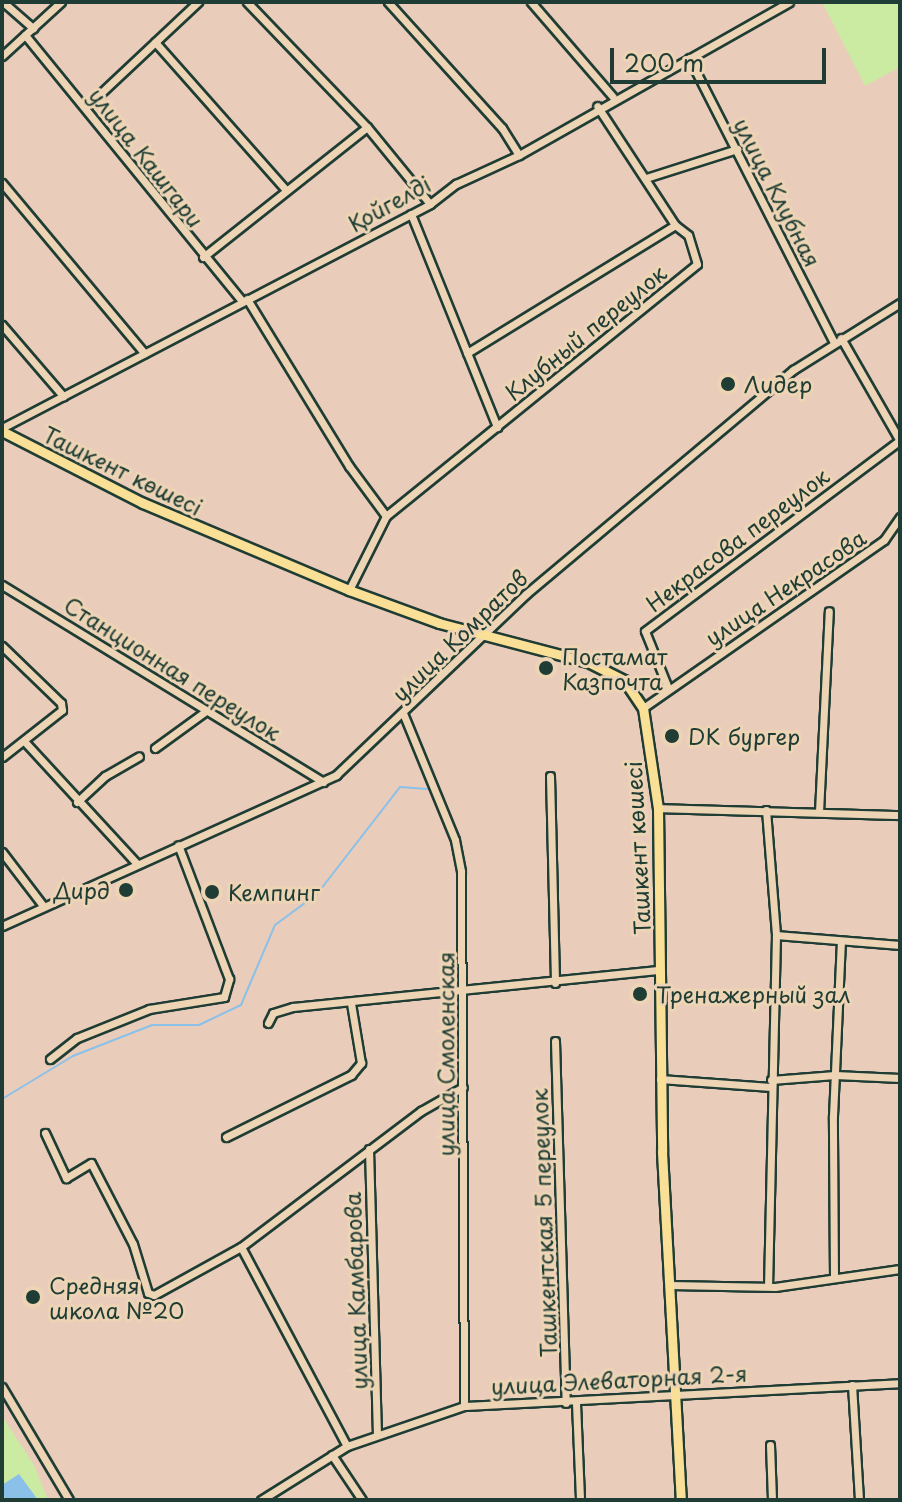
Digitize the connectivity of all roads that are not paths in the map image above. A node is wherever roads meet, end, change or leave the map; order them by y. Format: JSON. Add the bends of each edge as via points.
{"nodes":[{"id":1,"x":3,"y":2,"type":"edge"},
{"id":2,"x":61,"y":2,"type":"edge"},
{"id":3,"x":198,"y":2,"type":"edge"},
{"id":4,"x":247,"y":2,"type":"edge"},
{"id":5,"x":388,"y":2,"type":"edge"},
{"id":6,"x":531,"y":2,"type":"edge"},
{"id":7,"x":789,"y":2,"type":"edge"},
{"id":8,"x":33,"y":28,"type":"junction"},
{"id":9,"x":25,"y":35,"type":"junction"},
{"id":10,"x":155,"y":42,"type":"junction"},
{"id":11,"x":2,"y":56,"type":"edge"},
{"id":12,"x":689,"y":58,"type":"junction"},
{"id":13,"x":613,"y":97,"type":"junction"},
{"id":14,"x":597,"y":106,"type":"junction"},
{"id":15,"x":86,"y":107,"type":"junction"},
{"id":16,"x":367,"y":127,"type":"junction"},
{"id":17,"x":737,"y":149,"type":"junction"},
{"id":18,"x":519,"y":155,"type":"junction"},
{"id":19,"x":646,"y":178,"type":"junction"},
{"id":20,"x":2,"y":183,"type":"edge"},
{"id":21,"x":286,"y":190,"type":"junction"},
{"id":22,"x":430,"y":204,"type":"junction"},
{"id":23,"x":411,"y":214,"type":"junction"},
{"id":24,"x":675,"y":225,"type":"junction"},
{"id":25,"x":203,"y":257,"type":"junction"},
{"id":26,"x":245,"y":300,"type":"junction"},
{"id":27,"x":900,"y":303,"type":"edge"},
{"id":28,"x":2,"y":325,"type":"edge"},
{"id":29,"x":838,"y":341,"type":"junction"},
{"id":30,"x":144,"y":353,"type":"junction"},
{"id":31,"x":467,"y":353,"type":"junction"},
{"id":32,"x":63,"y":396,"type":"junction"},
{"id":33,"x":497,"y":427,"type":"junction"},
{"id":34,"x":2,"y":429,"type":"edge"},
{"id":35,"x":900,"y":440,"type":"edge"},
{"id":36,"x":386,"y":516,"type":"junction"},
{"id":37,"x":900,"y":517,"type":"edge"},
{"id":38,"x":2,"y":585,"type":"edge"},
{"id":39,"x":349,"y":590,"type":"junction"},
{"id":40,"x":829,"y":611,"type":"dead end"},
{"id":41,"x":487,"y":637,"type":"junction"},
{"id":42,"x":2,"y":646,"type":"edge"},
{"id":43,"x":668,"y":688,"type":"junction"},
{"id":44,"x":643,"y":708,"type":"junction"},
{"id":45,"x":206,"y":711,"type":"junction"},
{"id":46,"x":403,"y":713,"type":"junction"},
{"id":47,"x":24,"y":741,"type":"junction"},
{"id":48,"x":155,"y":748,"type":"dead end"},
{"id":49,"x":139,"y":756,"type":"dead end"},
{"id":50,"x":2,"y":757,"type":"edge"},
{"id":51,"x":550,"y":776,"type":"dead end"},
{"id":52,"x":324,"y":782,"type":"junction"},
{"id":53,"x":77,"y":802,"type":"junction"},
{"id":54,"x":658,"y":808,"type":"junction"},
{"id":55,"x":766,"y":810,"type":"junction"},
{"id":56,"x":819,"y":812,"type":"junction"},
{"id":57,"x":900,"y":815,"type":"edge"},
{"id":58,"x":178,"y":845,"type":"junction"},
{"id":59,"x":2,"y":852,"type":"edge"},
{"id":60,"x":137,"y":864,"type":"junction"},
{"id":61,"x":44,"y":907,"type":"junction"},
{"id":62,"x":2,"y":926,"type":"edge"},
{"id":63,"x":776,"y":935,"type":"junction"},
{"id":64,"x":841,"y":941,"type":"junction"},
{"id":65,"x":900,"y":945,"type":"edge"},
{"id":66,"x":660,"y":970,"type":"junction"},
{"id":67,"x":555,"y":983,"type":"junction"},
{"id":68,"x":463,"y":988,"type":"junction"},
{"id":69,"x":351,"y":1003,"type":"junction"},
{"id":70,"x":268,"y":1023,"type":"dead end"},
{"id":71,"x":555,"y":1041,"type":"dead end"},
{"id":72,"x":50,"y":1059,"type":"dead end"},
{"id":73,"x":835,"y":1075,"type":"junction"},
{"id":74,"x":900,"y":1078,"type":"edge"},
{"id":75,"x":660,"y":1079,"type":"junction"},
{"id":76,"x":771,"y":1084,"type":"junction"},
{"id":77,"x":463,"y":1087,"type":"junction"},
{"id":78,"x":45,"y":1133,"type":"dead end"},
{"id":79,"x":226,"y":1137,"type":"dead end"},
{"id":80,"x":369,"y":1149,"type":"junction"},
{"id":81,"x":241,"y":1247,"type":"junction"},
{"id":82,"x":900,"y":1269,"type":"edge"},
{"id":83,"x":834,"y":1277,"type":"junction"},
{"id":84,"x":670,"y":1285,"type":"junction"},
{"id":85,"x":768,"y":1286,"type":"junction"},
{"id":86,"x":900,"y":1383,"type":"edge"},
{"id":87,"x":852,"y":1385,"type":"junction"},
{"id":88,"x":2,"y":1387,"type":"edge"},
{"id":89,"x":675,"y":1395,"type":"junction"},
{"id":90,"x":566,"y":1403,"type":"junction"},
{"id":91,"x":576,"y":1403,"type":"junction"},
{"id":92,"x":464,"y":1406,"type":"junction"},
{"id":93,"x":377,"y":1433,"type":"junction"},
{"id":94,"x":770,"y":1445,"type":"dead end"},
{"id":95,"x":347,"y":1446,"type":"junction"},
{"id":96,"x":332,"y":1455,"type":"junction"},
{"id":97,"x":69,"y":1500,"type":"edge"},
{"id":98,"x":261,"y":1500,"type":"edge"},
{"id":99,"x":362,"y":1500,"type":"edge"},
{"id":100,"x":580,"y":1500,"type":"edge"},
{"id":101,"x":681,"y":1500,"type":"edge"},
{"id":102,"x":772,"y":1500,"type":"edge"},
{"id":103,"x":859,"y":1500,"type":"edge"}],
"edges":[{"from":1,"to":8,"type":"street"},
{"from":2,"to":8,"type":"street"},
{"from":3,"to":10,"type":"street"},
{"from":4,"to":16,"type":"street"},
{"from":5,"to":18,"type":"street","via":[[502,128]]},
{"from":6,"to":13,"type":"street"},
{"from":7,"to":12,"type":"street","name":"Қойгелді"},
{"from":8,"to":9,"type":"street"},
{"from":9,"to":11,"type":"street"},
{"from":9,"to":15,"type":"street","name":"улица Кашгари"},
{"from":10,"to":15,"type":"street"},
{"from":10,"to":21,"type":"street"},
{"from":12,"to":13,"type":"street","name":"Қойгелді"},
{"from":12,"to":17,"type":"street","name":"улица Клубная"},
{"from":13,"to":14,"type":"street","name":"Қойгелді"},
{"from":14,"to":18,"type":"street","name":"Қойгелді"},
{"from":14,"to":19,"type":"street","name":"Клубный переулок"},
{"from":15,"to":25,"type":"street","name":"улица Кашгари"},
{"from":16,"to":21,"type":"street"},
{"from":16,"to":22,"type":"street"},
{"from":17,"to":19,"type":"street"},
{"from":17,"to":29,"type":"street","name":"улица Клубная"},
{"from":18,"to":22,"type":"street","name":"Қойгелді","via":[[456,184]]},
{"from":19,"to":24,"type":"street","name":"Клубный переулок"},
{"from":20,"to":30,"type":"street"},
{"from":21,"to":25,"type":"street"},
{"from":22,"to":23,"type":"street","name":"Қойгелді"},
{"from":23,"to":26,"type":"street","name":"Қойгелді"},
{"from":23,"to":31,"type":"street","name":"Клубный переулок"},
{"from":24,"to":31,"type":"street","name":"Клубный переулок"},
{"from":24,"to":33,"type":"street","name":"Клубный переулок","via":[[688,235],[697,264]]},
{"from":25,"to":26,"type":"street","name":"улица Кашгари"},
{"from":26,"to":30,"type":"street","name":"Қойгелді"},
{"from":26,"to":36,"type":"street","name":"улица Кашгари"},
{"from":27,"to":29,"type":"street","name":"улица Комратов"},
{"from":28,"to":32,"type":"street"},
{"from":29,"to":35,"type":"street","name":"улица Клубная"},
{"from":29,"to":41,"type":"street","name":"улица Комратов","via":[[793,370],[553,572]]},
{"from":30,"to":32,"type":"street","name":"Қойгелді"},
{"from":31,"to":33,"type":"street","name":"Клубный переулок"},
{"from":32,"to":34,"type":"street","name":"Қойгелді"},
{"from":33,"to":36,"type":"street","name":"Клубный переулок"},
{"from":34,"to":39,"type":"main road","name":"Ташкент көшесі","via":[[143,503]]},
{"from":35,"to":43,"type":"street","name":"Некрасова переулок","via":[[645,631]]},
{"from":36,"to":39,"type":"street","name":"Клубный переулок"},
{"from":37,"to":43,"type":"street","name":"улица Некрасова","via":[[884,540]]},
{"from":38,"to":45,"type":"street","name":"Станционная переулок"},
{"from":39,"to":41,"type":"main road","name":"Ташкент көшесі"},
{"from":40,"to":56,"type":"street"},
{"from":41,"to":44,"type":"main road","name":"Ташкент көшесі","via":[[588,662],[624,680]]},
{"from":41,"to":46,"type":"street","name":"улица Комратов"},
{"from":42,"to":47,"type":"street","via":[[61,703],[58,716]]},
{"from":43,"to":44,"type":"street","name":"улица Некрасова"},
{"from":44,"to":54,"type":"main road","name":"Ташкент көшесі"},
{"from":45,"to":48,"type":"street"},
{"from":45,"to":52,"type":"street","name":"Станционная переулок"},
{"from":46,"to":52,"type":"street","name":"улица Комратов"},
{"from":46,"to":68,"type":"street","name":"улица Смоленская","via":[[458,855]]},
{"from":47,"to":50,"type":"street"},
{"from":47,"to":53,"type":"street"},
{"from":49,"to":53,"type":"street","via":[[105,776]]},
{"from":51,"to":67,"type":"street"},
{"from":52,"to":58,"type":"street","name":"улица Комратов"},
{"from":53,"to":60,"type":"street"},
{"from":54,"to":55,"type":"street"},
{"from":54,"to":66,"type":"main road","name":"Ташкент көшесі"},
{"from":55,"to":56,"type":"street"},
{"from":55,"to":63,"type":"street"},
{"from":56,"to":57,"type":"street"},
{"from":58,"to":60,"type":"street","name":"улица Комратов"},
{"from":58,"to":72,"type":"street","via":[[229,979],[224,997],[149,1009],[77,1038]]},
{"from":59,"to":61,"type":"street"},
{"from":60,"to":61,"type":"street","name":"улица Комратов"},
{"from":61,"to":62,"type":"street","name":"улица Комратов"},
{"from":63,"to":64,"type":"street"},
{"from":63,"to":76,"type":"street"},
{"from":64,"to":65,"type":"street"},
{"from":64,"to":73,"type":"street"},
{"from":66,"to":67,"type":"street"},
{"from":66,"to":75,"type":"main road","name":"Ташкент көшесі"},
{"from":67,"to":68,"type":"street"},
{"from":68,"to":69,"type":"street"},
{"from":68,"to":77,"type":"street","name":"улица Смоленская"},
{"from":69,"to":70,"type":"street","via":[[281,1008]]},
{"from":69,"to":79,"type":"street","via":[[361,1063],[351,1075]]},
{"from":71,"to":90,"type":"street","name":"Ташкентская 5 переулок"},
{"from":73,"to":74,"type":"street"},
{"from":73,"to":76,"type":"street"},
{"from":73,"to":83,"type":"street"},
{"from":75,"to":76,"type":"street"},
{"from":75,"to":84,"type":"main road","name":"Ташкент көшесі"},
{"from":76,"to":85,"type":"street"},
{"from":77,"to":80,"type":"street"},
{"from":77,"to":92,"type":"street","name":"улица Смоленская"},
{"from":78,"to":81,"type":"street","via":[[66,1178],[91,1163],[133,1244],[148,1293],[161,1294]]},
{"from":80,"to":81,"type":"street"},
{"from":80,"to":93,"type":"street","name":"улица Камбарова"},
{"from":81,"to":95,"type":"street"},
{"from":82,"to":83,"type":"street"},
{"from":83,"to":85,"type":"street"},
{"from":84,"to":85,"type":"street"},
{"from":84,"to":89,"type":"main road","name":"Ташкент көшесі"},
{"from":86,"to":87,"type":"street","name":"улица Элеваторная 2-я"},
{"from":87,"to":89,"type":"street","name":"улица Элеваторная 2-я"},
{"from":87,"to":103,"type":"street"},
{"from":88,"to":97,"type":"street"},
{"from":89,"to":91,"type":"street","name":"улица Элеваторная 2-я"},
{"from":89,"to":101,"type":"main road","name":"Ташкент көшесі"},
{"from":90,"to":91,"type":"street","name":"улица Элеваторная 2-я"},
{"from":90,"to":92,"type":"street","name":"улица Элеваторная 2-я"},
{"from":91,"to":100,"type":"street"},
{"from":92,"to":93,"type":"street","name":"улица Элеваторная 2-я"},
{"from":93,"to":95,"type":"street","name":"улица Элеваторная 2-я"},
{"from":94,"to":102,"type":"street"},
{"from":95,"to":96,"type":"street","name":"улица Элеваторная 2-я"},
{"from":96,"to":98,"type":"street","name":"улица Элеваторная 2-я"},
{"from":96,"to":99,"type":"street"}]}
